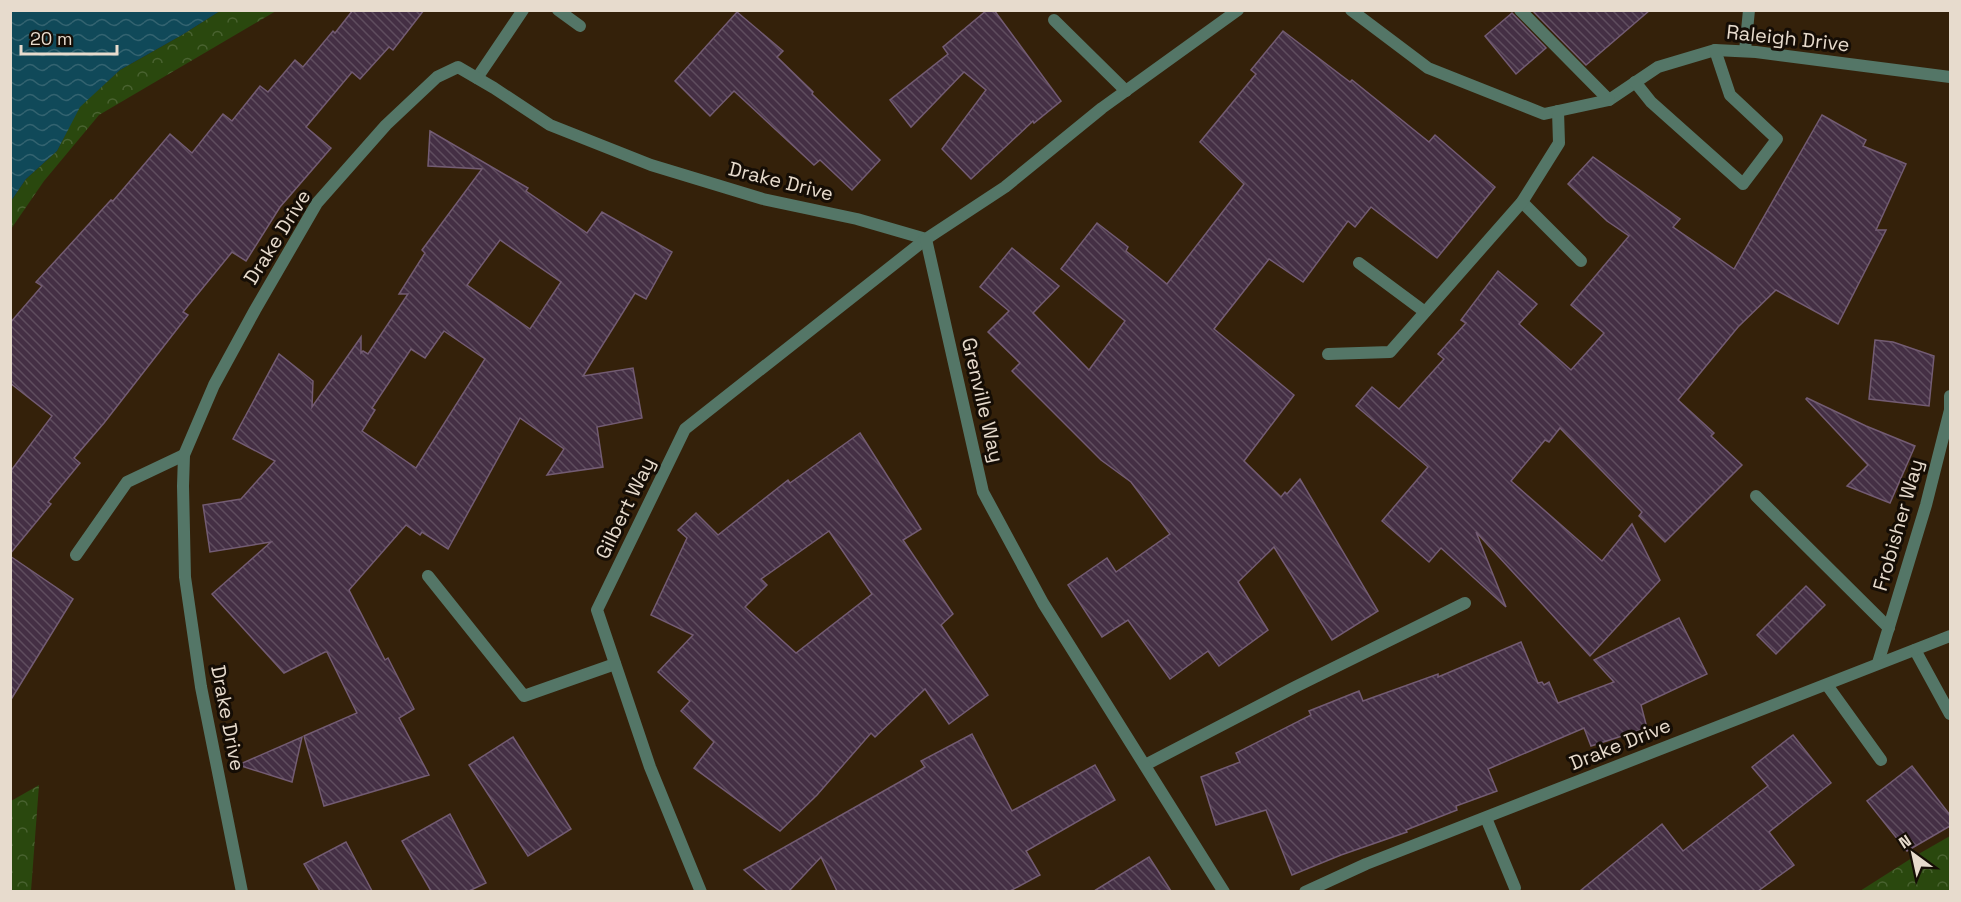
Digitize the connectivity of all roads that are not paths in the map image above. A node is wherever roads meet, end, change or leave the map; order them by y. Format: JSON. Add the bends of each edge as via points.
{"nodes":[{"id":1,"x":523,"y":10,"type":"edge"},
{"id":2,"x":558,"y":10,"type":"edge"},
{"id":3,"x":1351,"y":10,"type":"edge"},
{"id":4,"x":1521,"y":10,"type":"edge"},
{"id":5,"x":1749,"y":10,"type":"edge"},
{"id":6,"x":1235,"y":11,"type":"edge"},
{"id":7,"x":1054,"y":20,"type":"dead end"},
{"id":8,"x":580,"y":26,"type":"dead end"},
{"id":9,"x":1715,"y":50,"type":"junction"},
{"id":10,"x":1745,"y":51,"type":"junction"},
{"id":11,"x":1950,"y":77,"type":"edge"},
{"id":12,"x":477,"y":78,"type":"junction"},
{"id":13,"x":1635,"y":82,"type":"junction"},
{"id":14,"x":1126,"y":91,"type":"junction"},
{"id":15,"x":1609,"y":100,"type":"junction"},
{"id":16,"x":1558,"y":111,"type":"junction"},
{"id":17,"x":1522,"y":201,"type":"junction"},
{"id":18,"x":926,"y":239,"type":"junction"},
{"id":19,"x":1581,"y":261,"type":"dead end"},
{"id":20,"x":1359,"y":263,"type":"dead end"},
{"id":21,"x":1425,"y":312,"type":"junction"},
{"id":22,"x":1328,"y":354,"type":"dead end"},
{"id":23,"x":1950,"y":396,"type":"edge"},
{"id":24,"x":184,"y":455,"type":"junction"},
{"id":25,"x":1756,"y":496,"type":"dead end"},
{"id":26,"x":76,"y":555,"type":"dead end"},
{"id":27,"x":428,"y":576,"type":"dead end"},
{"id":28,"x":1465,"y":603,"type":"dead end"},
{"id":29,"x":1889,"y":628,"type":"junction"},
{"id":30,"x":1950,"y":636,"type":"edge"},
{"id":31,"x":1915,"y":650,"type":"junction"},
{"id":32,"x":1878,"y":663,"type":"junction"},
{"id":33,"x":615,"y":664,"type":"junction"},
{"id":34,"x":1827,"y":685,"type":"junction"},
{"id":35,"x":1950,"y":714,"type":"edge"},
{"id":36,"x":1881,"y":760,"type":"dead end"},
{"id":37,"x":1145,"y":765,"type":"junction"},
{"id":38,"x":1486,"y":818,"type":"junction"},
{"id":39,"x":1515,"y":888,"type":"dead end"},
{"id":40,"x":242,"y":891,"type":"edge"},
{"id":41,"x":700,"y":891,"type":"edge"},
{"id":42,"x":1224,"y":891,"type":"edge"},
{"id":43,"x":1305,"y":891,"type":"edge"}],
"edges":[{"from":1,"to":12,"type":"lane"},
{"from":2,"to":8,"type":"lane"},
{"from":3,"to":16,"type":"lane","name":"Raleigh Drive","via":[[1428,68],[1544,114]]},
{"from":4,"to":15,"type":"lane"},
{"from":5,"to":10,"type":"lane"},
{"from":6,"to":14,"type":"lane"},
{"from":7,"to":14,"type":"lane"},
{"from":9,"to":10,"type":"lane","name":"Raleigh Drive"},
{"from":9,"to":13,"type":"lane","name":"Raleigh Drive","via":[[1658,67]]},
{"from":9,"to":13,"type":"lane","via":[[1730,94],[1777,139],[1743,184],[1650,102]]},
{"from":10,"to":11,"type":"lane","name":"Raleigh Drive"},
{"from":12,"to":18,"type":"lane","name":"Drake Drive","via":[[550,125],[651,165],[763,199]]},
{"from":12,"to":24,"type":"lane","name":"Drake Drive","via":[[458,67],[437,77],[386,125],[317,203],[214,385]]},
{"from":13,"to":15,"type":"lane","name":"Raleigh Drive"},
{"from":14,"to":18,"type":"lane","via":[[1005,188]]},
{"from":15,"to":16,"type":"lane","name":"Raleigh Drive"},
{"from":16,"to":17,"type":"lane","via":[[1559,143]]},
{"from":17,"to":19,"type":"lane"},
{"from":17,"to":21,"type":"lane"},
{"from":18,"to":33,"type":"lane","name":"Gilbert Way","via":[[685,429],[597,610]]},
{"from":18,"to":37,"type":"lane","name":"Grenville Way","via":[[983,492],[1043,603]]},
{"from":20,"to":21,"type":"lane"},
{"from":21,"to":22,"type":"lane","via":[[1390,352]]},
{"from":23,"to":29,"type":"lane","name":"Frobisher Way","via":[[1950,410],[1926,505]]},
{"from":24,"to":26,"type":"lane","via":[[127,482]]},
{"from":24,"to":40,"type":"lane","name":"Drake Drive","via":[[185,577],[201,687]]},
{"from":25,"to":29,"type":"lane"},
{"from":27,"to":33,"type":"lane","via":[[524,696]]},
{"from":28,"to":37,"type":"lane"},
{"from":29,"to":32,"type":"lane","name":"Frobisher Way"},
{"from":30,"to":31,"type":"lane","name":"Drake Drive"},
{"from":31,"to":32,"type":"lane","name":"Drake Drive"},
{"from":31,"to":35,"type":"lane"},
{"from":32,"to":34,"type":"lane","name":"Drake Drive"},
{"from":33,"to":41,"type":"lane","name":"Gilbert Way","via":[[650,767]]},
{"from":34,"to":36,"type":"lane"},
{"from":34,"to":38,"type":"lane","name":"Drake Drive"},
{"from":37,"to":42,"type":"lane","name":"Grenville Way"},
{"from":38,"to":39,"type":"lane"},
{"from":38,"to":43,"type":"lane","name":"Drake Drive"}]}
